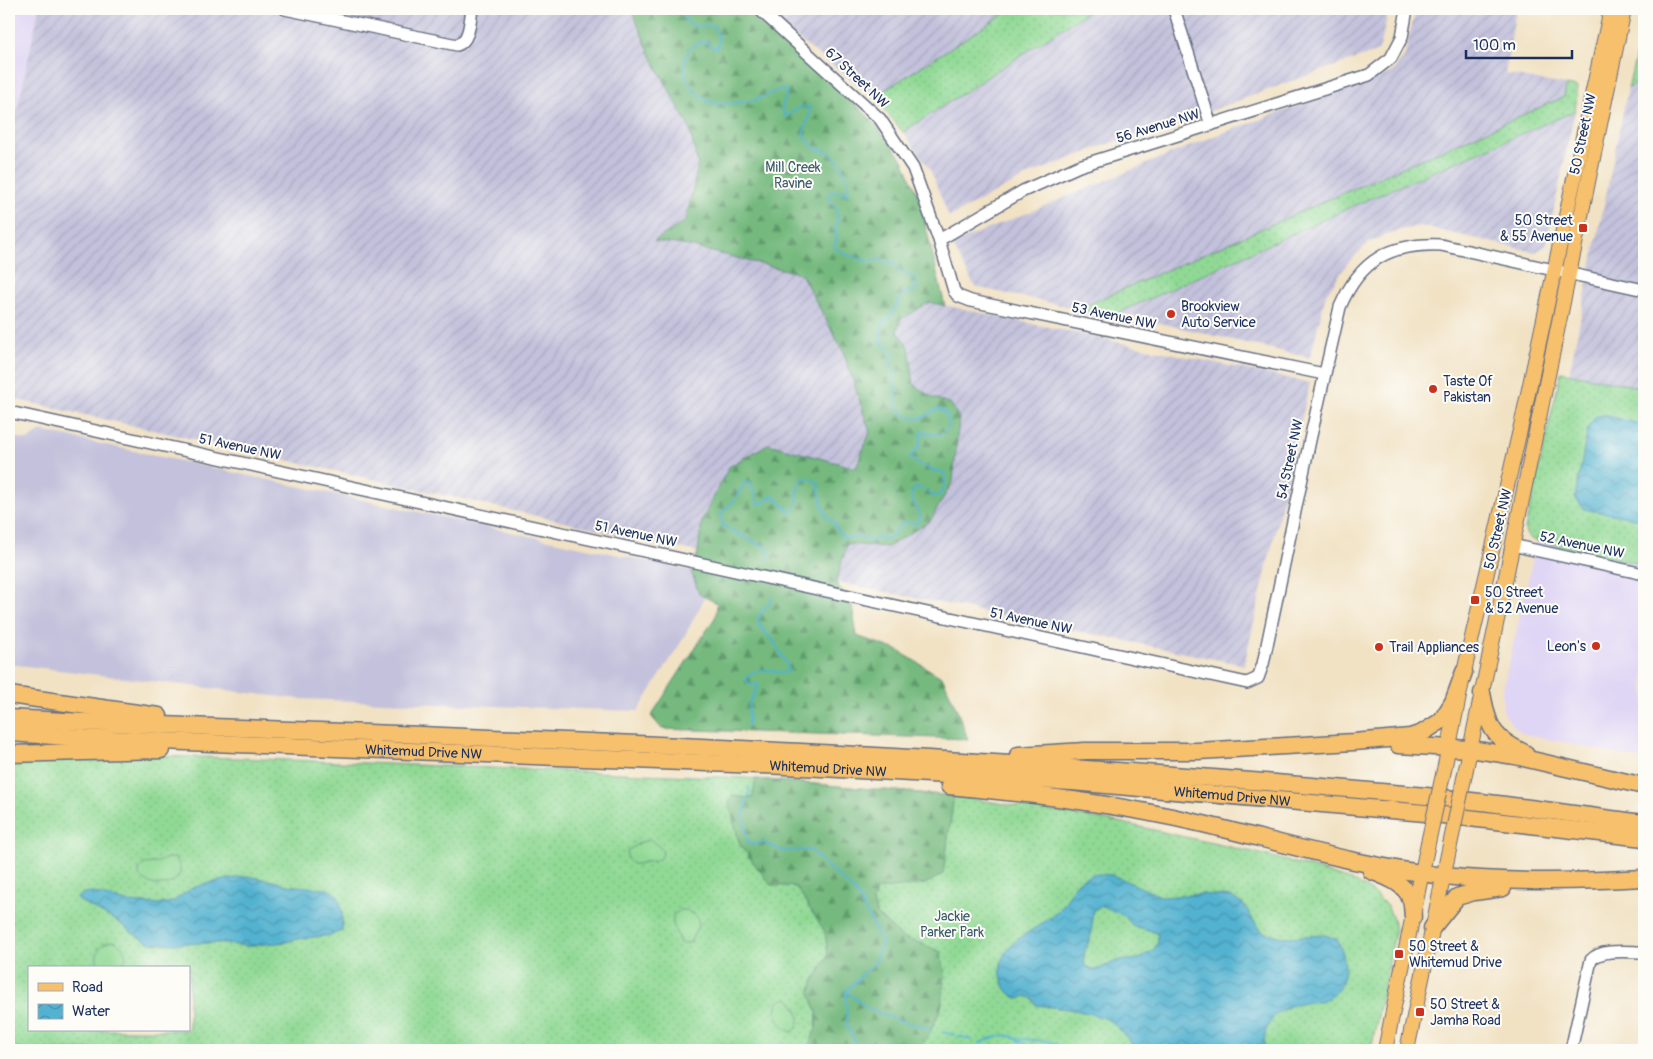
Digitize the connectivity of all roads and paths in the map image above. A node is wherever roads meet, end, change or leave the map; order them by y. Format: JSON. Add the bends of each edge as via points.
{"nodes":[{"id":1,"x":286,"y":9,"type":"edge"},
{"id":2,"x":472,"y":9,"type":"edge"},
{"id":3,"x":759,"y":9,"type":"edge"},
{"id":4,"x":1174,"y":9,"type":"edge"},
{"id":5,"x":1407,"y":9,"type":"edge"},
{"id":6,"x":1611,"y":9,"type":"edge"},
{"id":7,"x":1624,"y":9,"type":"edge"},
{"id":8,"x":1211,"y":125,"type":"junction"},
{"id":9,"x":939,"y":240,"type":"junction"},
{"id":10,"x":1562,"y":272,"type":"junction"},
{"id":11,"x":1644,"y":290,"type":"edge"},
{"id":12,"x":958,"y":296,"type":"joint"},
{"id":13,"x":1324,"y":374,"type":"junction"},
{"id":14,"x":9,"y":412,"type":"edge"},
{"id":15,"x":1524,"y":417,"type":"junction"},
{"id":16,"x":1495,"y":542,"type":"junction"},
{"id":17,"x":1512,"y":545,"type":"junction"},
{"id":18,"x":1644,"y":574,"type":"edge"},
{"id":19,"x":1490,"y":654,"type":"junction"},
{"id":20,"x":1464,"y":672,"type":"junction"},
{"id":21,"x":1256,"y":680,"type":"joint"},
{"id":22,"x":1482,"y":693,"type":"junction"},
{"id":23,"x":9,"y":695,"type":"edge"},
{"id":24,"x":9,"y":718,"type":"edge"},
{"id":25,"x":9,"y":733,"type":"edge"},
{"id":26,"x":220,"y":735,"type":"junction"},
{"id":27,"x":1354,"y":742,"type":"junction"},
{"id":28,"x":1449,"y":748,"type":"junction"},
{"id":29,"x":1470,"y":750,"type":"junction"},
{"id":30,"x":9,"y":754,"type":"edge"},
{"id":31,"x":940,"y":759,"type":"junction"},
{"id":32,"x":1548,"y":763,"type":"junction"},
{"id":33,"x":785,"y":766,"type":"junction"},
{"id":34,"x":1644,"y":786,"type":"edge"},
{"id":35,"x":1644,"y":822,"type":"edge"},
{"id":36,"x":1644,"y":838,"type":"edge"},
{"id":37,"x":1332,"y":856,"type":"junction"},
{"id":38,"x":1422,"y":873,"type":"junction"},
{"id":39,"x":1443,"y":876,"type":"junction"},
{"id":40,"x":1644,"y":878,"type":"edge"},
{"id":41,"x":1560,"y":881,"type":"junction"},
{"id":42,"x":1413,"y":918,"type":"junction"},
{"id":43,"x":1432,"y":928,"type":"junction"},
{"id":44,"x":1644,"y":952,"type":"edge"},
{"id":45,"x":1384,"y":1050,"type":"edge"},
{"id":46,"x":1406,"y":1050,"type":"edge"},
{"id":47,"x":1571,"y":1050,"type":"edge"}],
"edges":[{"from":1,"to":2,"type":"street","via":[[450,44],[461,44]]},
{"from":3,"to":9,"type":"street","name":"67 Street NW","via":[[880,118],[913,168]]},
{"from":4,"to":8,"type":"street"},
{"from":5,"to":8,"type":"street","name":"56 Avenue NW","via":[[1402,37],[1391,58],[1369,75]]},
{"from":6,"to":10,"type":"main road","name":"50 Street NW","via":[[1586,118]]},
{"from":7,"to":10,"type":"main road","name":"50 Street NW"},
{"from":8,"to":9,"type":"street","name":"56 Avenue NW","via":[[1075,168],[1023,191]]},
{"from":9,"to":12,"type":"street","name":"67 Street NW"},
{"from":10,"to":11,"type":"street"},
{"from":10,"to":13,"type":"street","name":"54 Street NW","via":[[1441,245],[1422,244],[1390,251],[1367,266],[1346,292]]},
{"from":10,"to":15,"type":"main road","name":"50 Street NW"},
{"from":10,"to":17,"type":"main road","name":"50 Street NW"},
{"from":12,"to":13,"type":"street","name":"53 Avenue NW"},
{"from":13,"to":21,"type":"street","name":"54 Street NW","via":[[1263,664]]},
{"from":14,"to":21,"type":"street","name":"51 Avenue NW","via":[[1247,683]]},
{"from":15,"to":16,"type":"main road","name":"50 Street NW"},
{"from":15,"to":17,"type":"main road","via":[[1520,465],[1506,538]]},
{"from":16,"to":19,"type":"main road","via":[[1500,557],[1489,624]]},
{"from":16,"to":20,"type":"main road","name":"50 Street NW"},
{"from":17,"to":18,"type":"street","name":"52 Avenue NW"},
{"from":17,"to":19,"type":"main road","name":"50 Street NW"},
{"from":19,"to":22,"type":"main road","name":"50 Street NW"},
{"from":20,"to":27,"type":"highway","via":[[1453,702],[1434,726],[1410,736]]},
{"from":20,"to":28,"type":"main road","name":"50 Street NW"},
{"from":22,"to":29,"type":"main road","name":"50 Street NW"},
{"from":22,"to":32,"type":"highway","via":[[1490,726],[1497,736],[1506,744]]},
{"from":23,"to":26,"type":"highway","via":[[136,712]]},
{"from":24,"to":26,"type":"highway","name":"Whitemud Drive NW"},
{"from":25,"to":26,"type":"highway","name":"Whitemud Drive NW"},
{"from":26,"to":30,"type":"highway","via":[[149,751]]},
{"from":26,"to":31,"type":"highway","name":"Whitemud Drive NW","via":[[777,750]]},
{"from":26,"to":33,"type":"highway","name":"Whitemud Drive NW"},
{"from":27,"to":28,"type":"highway"},
{"from":27,"to":31,"type":"highway","via":[[1198,751],[1085,751]]},
{"from":28,"to":29,"type":"highway"},
{"from":28,"to":38,"type":"main road","name":"50 Street NW","bridge":true},
{"from":29,"to":32,"type":"highway"},
{"from":29,"to":39,"type":"main road","name":"50 Street NW","bridge":true},
{"from":31,"to":35,"type":"highway","name":"Whitemud Drive NW","via":[[1430,797]]},
{"from":32,"to":34,"type":"highway"},
{"from":33,"to":36,"type":"highway","name":"Whitemud Drive NW","via":[[1072,782],[1466,817]]},
{"from":33,"to":37,"type":"highway","via":[[1128,808]]},
{"from":37,"to":38,"type":"highway"},
{"from":37,"to":42,"type":"highway","via":[[1402,887],[1410,897]]},
{"from":38,"to":39,"type":"highway"},
{"from":38,"to":42,"type":"main road","name":"50 Street NW"},
{"from":39,"to":41,"type":"highway","via":[[1498,881]]},
{"from":39,"to":43,"type":"main road","name":"50 Street NW"},
{"from":40,"to":41,"type":"highway"},
{"from":41,"to":43,"type":"highway","via":[[1464,894],[1454,900]]},
{"from":42,"to":45,"type":"main road","name":"50 Street NW"},
{"from":43,"to":46,"type":"main road","name":"50 Street NW"},
{"from":44,"to":47,"type":"street","via":[[1602,953],[1590,960]]}]}
